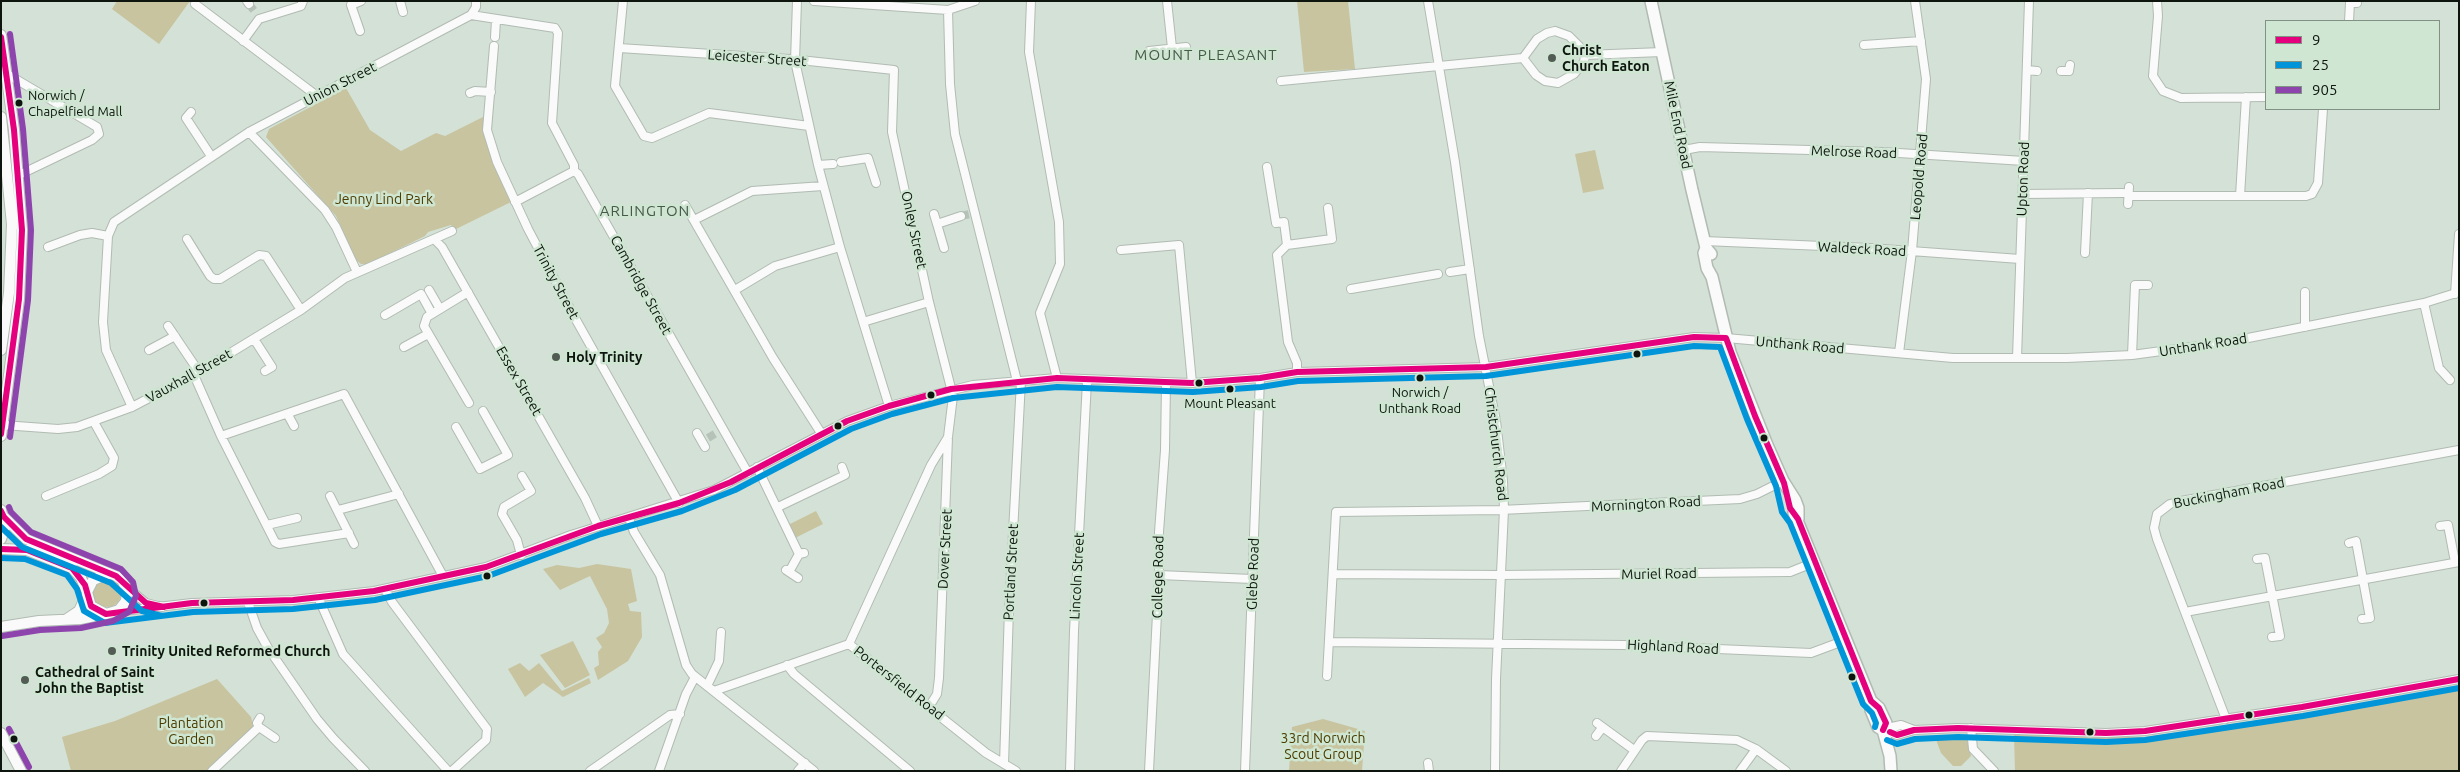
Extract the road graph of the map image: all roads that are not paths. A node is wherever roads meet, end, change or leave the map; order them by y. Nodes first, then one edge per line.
1 (304, 1) edge
2 (361, 1) edge
3 (400, 1) edge
4 (476, 1) edge
5 (623, 1) edge
6 (797, 1) edge
7 (814, 1) edge
8 (975, 1) edge
9 (1031, 1) edge
10 (1167, 1) edge
11 (1428, 1) edge
12 (1651, 1) edge
13 (1915, 1) edge
14 (2029, 1) edge
15 (2157, 1) edge
16 (867, 3) edge
17 (2350, 3) dead end
18 (195, 4) dead end
19 (948, 10) junction
20 (403, 12) dead end
21 (471, 15) junction
22 (496, 20) junction
23 (2349, 20) edge
24 (360, 30) dead end
25 (1, 35) edge
26 (243, 41) junction
27 (1921, 41) junction
28 (1864, 45) dead end
29 (619, 48) junction
30 (1172, 48) junction
31 (1186, 48) dead end
32 (1149, 51) dead end
33 (1662, 52) junction
34 (1585, 55) junction
35 (1523, 58) junction
36 (795, 61) junction
37 (1440, 66) junction
38 (2066, 69) dead end
39 (894, 70) joint
40 (2027, 70) junction
41 (2037, 71) dead end
42 (7, 74) junction
43 (1281, 80) dead end
44 (2068, 80) dead end
45 (491, 92) junction
46 (470, 93) dead end
47 (317, 96) junction
48 (2246, 97) junction
49 (2265, 97) edge
50 (2323, 110) edge
51 (192, 112) dead end
52 (1, 118) edge
53 (809, 126) junction
54 (249, 132) junction
55 (866, 149) dead end
56 (1684, 150) junction
57 (1921, 155) junction
58 (211, 156) junction
59 (868, 158) junction
60 (2024, 161) junction
61 (818, 165) junction
62 (1267, 167) dead end
63 (574, 171) junction
64 (19, 176) junction
65 (876, 183) dead end
66 (823, 186) junction
67 (2130, 187) dead end
68 (2088, 193) junction
69 (2023, 194) junction
70 (2240, 196) junction
71 (2127, 198) junction
72 (515, 202) junction
73 (685, 205) dead end
74 (1328, 208) dead end
75 (934, 214) dead end
76 (961, 216) tunnel mouth
77 (694, 220) junction
78 (937, 224) junction
79 (452, 231) dead end
80 (2459, 234) edge
81 (108, 236) junction
82 (187, 239) dead end
83 (435, 240) junction
84 (1705, 244) junction
85 (1287, 245) junction
86 (48, 247) dead end
87 (840, 247) junction
88 (944, 248) dead end
89 (1122, 250) dead end
90 (1912, 251) junction
91 (2085, 253) dead end
92 (2020, 259) junction
93 (1470, 269) junction
94 (357, 272) junction
95 (1450, 272) dead end
96 (1438, 274) dead end
97 (2148, 285) dead end
98 (1351, 289) dead end
99 (429, 290) dead end
100 (735, 290) junction
101 (468, 292) junction
102 (2304, 292) dead end
103 (2457, 293) edge
104 (929, 302) junction
105 (2424, 302) junction
106 (301, 310) junction
107 (440, 310) junction
108 (432, 314) junction
109 (385, 315) dead end
110 (863, 322) junction
111 (168, 326) dead end
112 (2305, 327) junction
113 (428, 334) junction
114 (175, 336) junction
115 (1726, 338) junction
116 (254, 339) junction
117 (404, 347) dead end
118 (1, 350) edge
119 (148, 350) dead end
120 (1899, 353) junction
121 (2132, 355) junction
122 (2017, 358) junction
123 (1486, 367) junction
124 (265, 371) dead end
125 (1297, 372) junction
126 (196, 374) junction
127 (1057, 378) junction
128 (1260, 378) junction
129 (2450, 380) dead end
130 (1019, 381) junction
131 (1087, 381) junction
132 (1192, 383) junction
133 (1166, 384) junction
134 (951, 389) junction
135 (469, 403) dead end
136 (889, 406) junction
137 (132, 407) junction
138 (483, 411) dead end
139 (288, 415) junction
140 (94, 422) junction
141 (3, 425) junction
142 (294, 426) dead end
143 (456, 427) dead end
144 (697, 433) dead end
145 (821, 433) junction
146 (1, 436) edge
147 (221, 436) junction
148 (948, 437) junction
149 (705, 442) dead end
150 (2459, 450) edge
151 (757, 467) junction
152 (842, 467) dead end
153 (748, 472) junction
154 (522, 476) dead end
155 (1784, 482) junction
156 (399, 494) junction
157 (46, 496) dead end
158 (330, 496) dead end
159 (678, 503) junction
160 (778, 507) junction
161 (338, 510) junction
162 (1504, 510) junction
163 (3, 514) edge
164 (296, 518) dead end
165 (629, 518) junction
166 (267, 525) junction
167 (2448, 525) dead end
168 (598, 526) junction
169 (349, 533) junction
170 (1, 539) edge
171 (2356, 541) dead end
172 (354, 544) dead end
173 (1, 550) edge
174 (521, 555) junction
175 (2265, 558) dead end
176 (1815, 562) junction
177 (2457, 562) edge
178 (108, 574) junction
179 (1333, 574) junction
180 (1159, 575) junction
181 (1501, 575) junction
182 (443, 576) junction
183 (798, 578) dead end
184 (1252, 579) junction
185 (2363, 579) junction
186 (125, 586) junction
187 (385, 589) junction
188 (87, 593) junction
189 (318, 597) junction
190 (2272, 597) junction
191 (248, 602) junction
192 (164, 607) junction
193 (2185, 612) junction
194 (110, 613) junction
195 (2379, 616) dead end
196 (64, 620) junction
197 (1, 627) edge
198 (721, 632) dead end
199 (2280, 636) dead end
200 (1846, 640) junction
201 (1330, 642) junction
202 (1498, 643) junction
203 (848, 644) junction
204 (787, 665) junction
205 (1327, 676) dead end
206 (695, 677) junction
207 (2459, 679) edge
208 (706, 686) junction
209 (714, 691) junction
210 (929, 707) junction
211 (680, 714) junction
212 (260, 718) dead end
213 (2226, 719) junction
214 (259, 727) junction
215 (1971, 728) junction
216 (1885, 732) junction
217 (1, 733) edge
218 (1596, 736) dead end
219 (275, 738) dead end
220 (1756, 749) junction
221 (1634, 750) junction
222 (805, 763) junction
223 (1004, 764) junction
224 (661, 770) edge
225 (21, 771) edge
226 (212, 771) edge
227 (366, 771) edge
228 (450, 771) edge
229 (590, 771) edge
230 (798, 771) edge
231 (814, 771) edge
232 (910, 771) edge
233 (1016, 771) edge
234 (1070, 771) edge
235 (1149, 771) edge
236 (1245, 771) edge
237 (1495, 771) edge
238 (1620, 771) edge
239 (1740, 771) edge
240 (1786, 771) edge
241 (1891, 771) edge
242 (1994, 771) edge

1 - 26 street
2 - 24 street
3 - 20 street
4 - 21 street
5 - 29 street
6 - 36 street
7 - 16 street
8 - 19 street
9 - 127 street
10 - 30 street
11 - 37 street, Christchurch Road
12 - 33 highway, Mile End Road
13 - 27 street, Leopold Road
14 - 40 street, Upton Road
15 - 48 street
16 - 19 street
17 - 23 street
18 - 26 street
19 - 130 street, Portland Street
21 - 22 street, Cambridge Street
21 - 47 street, Union Street
22 - 45 street, Trinity Street
22 - 63 street, Cambridge Street
25 - 42 main road
26 - 47 street
27 - 28 street
27 - 57 street, Leopold Road
29 - 36 street, Leicester Street
29 - 53 street
30 - 31 street
30 - 32 street
33 - 34 street
33 - 56 highway, Mile End Road
34 - 35 street
34 - 35 street
35 - 37 street
36 - 39 street, Leicester Street
36 - 53 street
37 - 43 street
37 - 93 street, Christchurch Road
38 - 44 street
39 - 104 street, Onley Street
40 - 41 street
40 - 60 street, Upton Road
42 - 64 main road
42 - 64 street
45 - 46 street
45 - 72 street, Trinity Street
47 - 54 street, Union Street
48 - 49 street
48 - 70 street
50 - 70 street
51 - 58 street
52 - 118 main road
53 - 61 street
54 - 58 street, Union Street
54 - 94 street
55 - 59 street
56 - 57 street, Melrose Road
56 - 84 highway, Mile End Road
57 - 60 street, Melrose Road
57 - 90 street, Leopold Road
58 - 81 street, Union Street
59 - 61 street
59 - 65 street
60 - 69 street, Upton Road
61 - 66 street
62 - 85 street
63 - 72 street
63 - 153 street, Cambridge Street
64 - 141 main road
66 - 77 street
66 - 87 street
67 - 71 street
68 - 69 street
68 - 71 street
68 - 91 street
69 - 92 street, Upton Road
70 - 71 street
72 - 159 street, Trinity Street
73 - 77 street
74 - 85 street
75 - 78 street
76 - 78 street
77 - 100 street
78 - 88 street
79 - 83 street, Vauxhall Street
80 - 103 street
81 - 86 street
81 - 137 street
82 - 106 street
83 - 94 street, Vauxhall Street
83 - 101 street, Essex Street
84 - 90 street, Waldeck Road
84 - 115 highway, Mile End Road
85 - 125 street
87 - 100 street
87 - 110 street
89 - 132 street
90 - 92 street, Waldeck Road
90 - 120 street, Leopold Road
92 - 122 street, Upton Road
93 - 95 street
93 - 123 street, Christchurch Road
94 - 106 street, Vauxhall Street
96 - 98 street
97 - 121 street
99 - 107 street
100 - 145 street
101 - 107 street
101 - 168 street, Essex Street
102 - 112 street
103 - 105 street, Unthank Road
104 - 110 street
104 - 134 street, Onley Street
105 - 112 street, Unthank Road
105 - 129 street
106 - 116 street, Vauxhall Street
107 - 108 street
108 - 109 street
108 - 113 street
110 - 136 street
111 - 114 street
112 - 121 street, Unthank Road
113 - 117 street
113 - 135 street
114 - 119 street
114 - 126 street
115 - 120 street, Unthank Road
115 - 123 street, Unthank Road
115 - 155 highway, Mile End Road
116 - 124 street
116 - 126 street, Vauxhall Street
120 - 122 street, Unthank Road
121 - 122 street, Unthank Road
123 - 125 street, Unthank Road
123 - 162 street, Christchurch Road
125 - 128 street, Unthank Road
126 - 137 street, Vauxhall Street
126 - 147 street
127 - 130 street, Unthank Road
127 - 131 street, Unthank Road
128 - 132 street, Unthank Road
128 - 184 street, Glebe Road
130 - 134 street, Unthank Road
130 - 223 street, Portland Street
131 - 133 street, Unthank Road
131 - 234 street, Lincoln Street
132 - 133 street, Unthank Road
133 - 180 street, College Road
134 - 136 street, Unthank Road
134 - 148 street, Dover Street
136 - 145 street, Unthank Road
137 - 140 street, Vauxhall Street
138 - 143 street
139 - 142 street
139 - 147 street
139 - 156 street
140 - 141 street, Vauxhall Street
140 - 157 street
141 - 146 main road
144 - 149 street
145 - 151 street, Unthank Road
147 - 166 street
148 - 203 street
148 - 210 street, Dover Street
150 - 193 street, Buckingham Road
151 - 153 street, Unthank Road
151 - 160 street
152 - 160 street
153 - 159 street, Unthank Road
154 - 174 street
155 - 162 street, Mornington Road
155 - 176 highway, Mile End Road
156 - 161 street
156 - 182 street
158 - 161 street
159 - 165 street, Unthank Road
160 - 183 street
161 - 169 street
162 - 179 street, Mornington Road
162 - 181 street, Christchurch Road
163 - 170 main road
163 - 178 main road
164 - 166 street
165 - 168 street, Unthank Road
165 - 206 street
166 - 169 street
167 - 177 street
168 - 174 street, Unthank Road
169 - 172 street
171 - 185 street
173 - 188 main road
174 - 182 street, Unthank Road
175 - 190 street
176 - 181 street, Muriel Road
176 - 200 highway, Mile End Road
177 - 185 street
178 - 186 main road
178 - 188 main road
179 - 181 street, Muriel Road
179 - 201 street
180 - 184 street
180 - 235 street, College Road
181 - 202 street, Christchurch Road
182 - 187 street, Unthank Road
184 - 236 street, Glebe Road
185 - 190 street
185 - 195 street
186 - 192 street, Unthank Road
186 - 194 main road
187 - 189 street, Unthank Road
187 - 228 street
188 - 194 main road
188 - 196 main road
189 - 191 street, Unthank Road
189 - 228 street
190 - 193 street
190 - 199 street
191 - 192 street, Unthank Road
191 - 227 street
192 - 194 street, Unthank Road
193 - 213 street, Buckingham Road
194 - 196 main road, Unthank Road
196 - 197 main road, Unthank Road
198 - 208 street
200 - 202 street, Highland Road
200 - 216 highway, Mile End Road
201 - 202 street, Highland Road
201 - 205 street
202 - 237 street, Christchurch Road
203 - 204 street, Portersfield Road
203 - 210 street, Portersfield Road
204 - 209 street, Portersfield Road
204 - 232 street
206 - 208 street
206 - 211 street
207 - 213 street
208 - 209 street
209 - 222 street
210 - 223 street, Portersfield Road
211 - 224 street
211 - 229 street
212 - 214 street
213 - 215 street
214 - 219 street
214 - 226 street
215 - 216 street
215 - 242 street
216 - 241 highway, Mile End Road
217 - 225 main road
218 - 221 street
220 - 221 street
220 - 239 street
220 - 240 street
221 - 238 street
222 - 230 street
222 - 231 street
223 - 233 street, Portersfield Road

